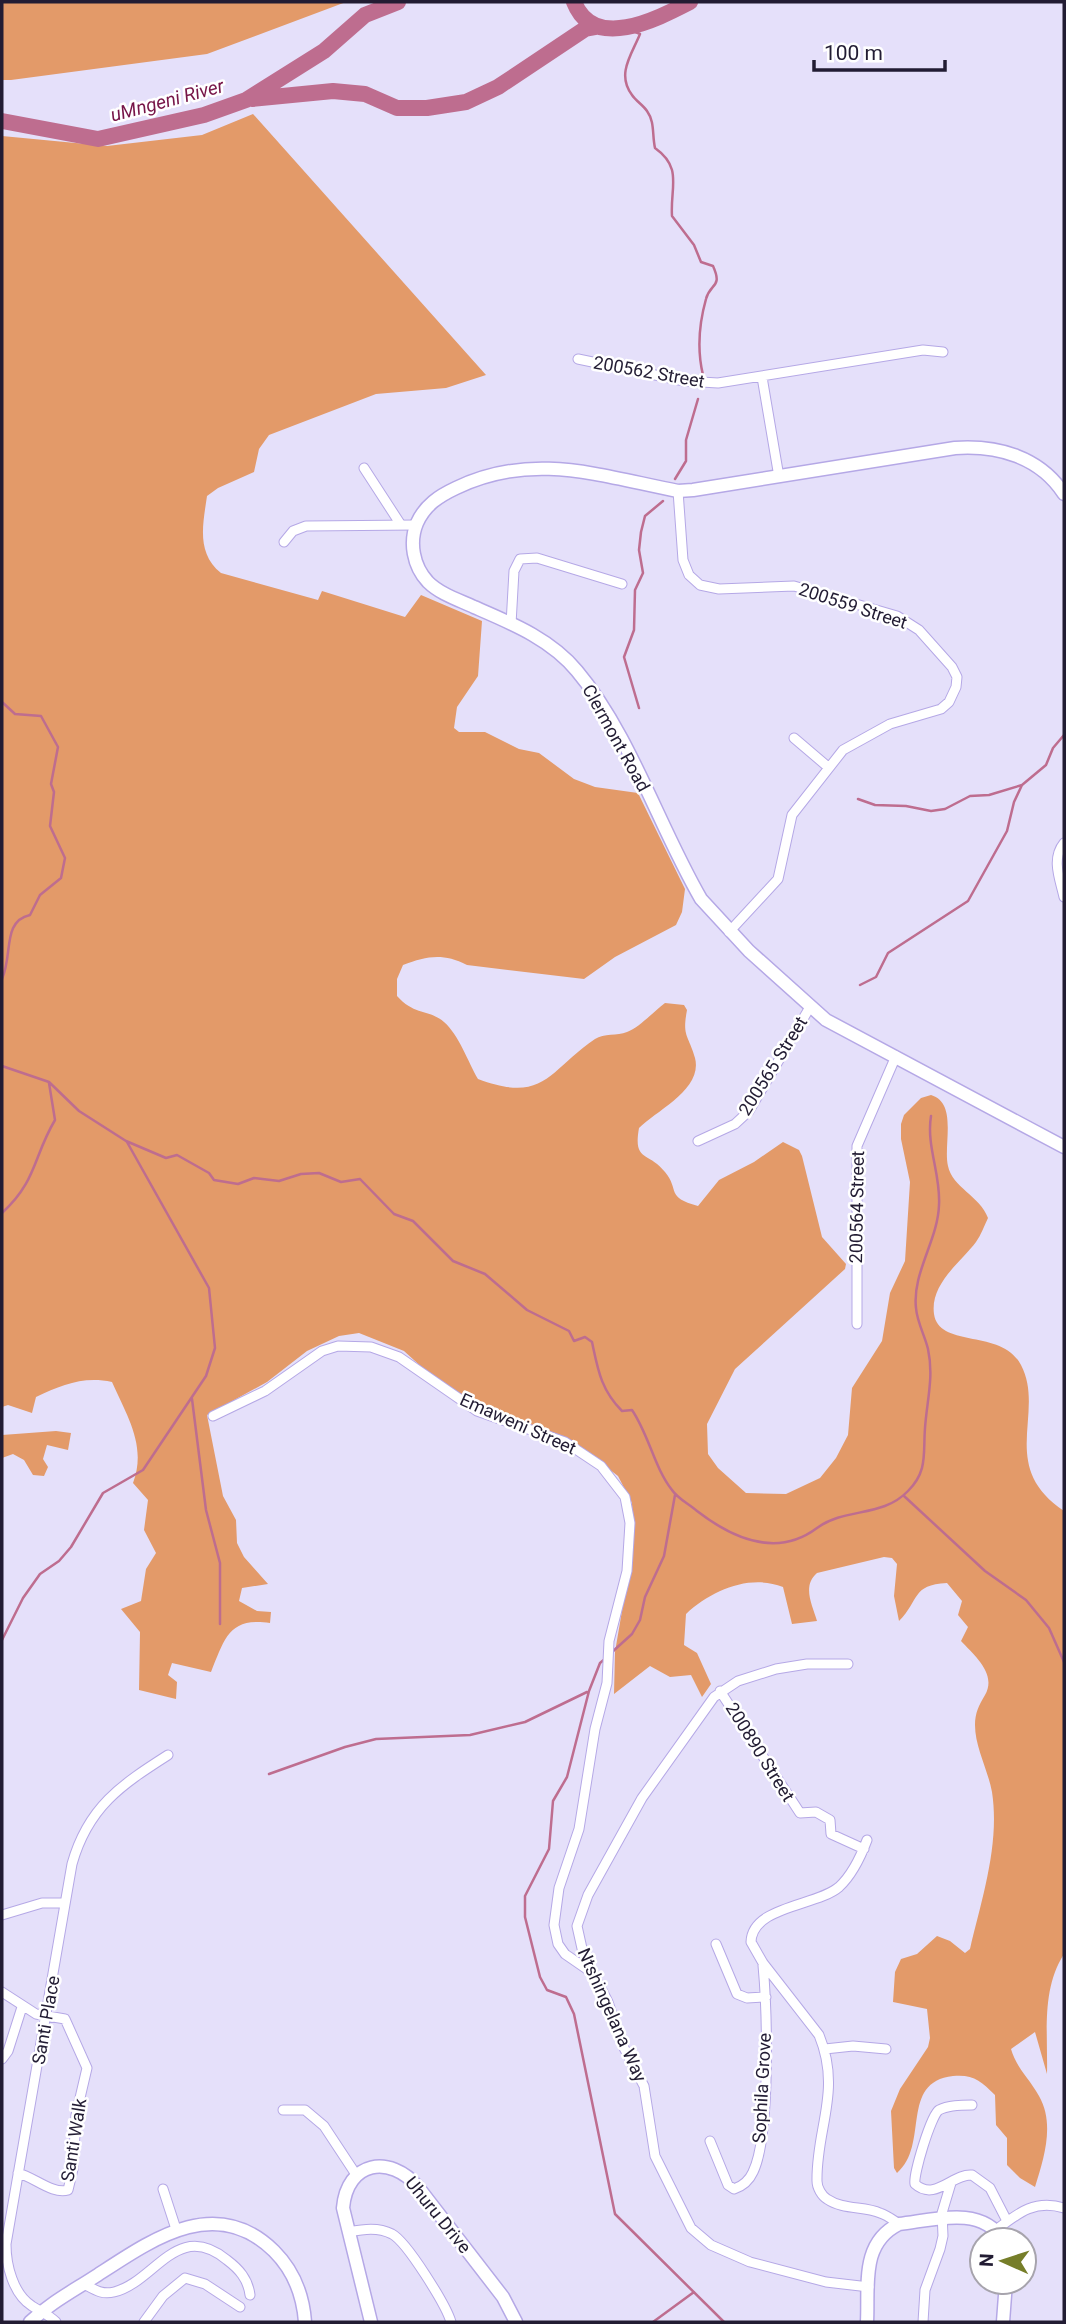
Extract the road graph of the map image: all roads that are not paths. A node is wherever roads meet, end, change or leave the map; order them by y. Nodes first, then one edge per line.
1 (943, 352) dead end
2 (578, 359) dead end
3 (762, 377) junction
4 (364, 468) dead end
5 (779, 477) junction
6 (678, 491) junction
7 (1064, 494) edge
8 (401, 525) junction
9 (416, 526) junction
10 (284, 542) dead end
11 (622, 584) dead end
12 (511, 624) junction
13 (794, 738) dead end
14 (828, 767) junction
15 (1064, 843) edge
16 (1064, 897) edge
17 (729, 932) junction
18 (810, 1007) junction
19 (896, 1056) junction
20 (698, 1141) dead end
21 (1064, 1147) edge
22 (857, 1324) dead end
23 (213, 1416) dead end
24 (848, 1664) dead end
25 (720, 1691) junction
26 (168, 1755) dead end
27 (65, 1903) junction
28 (2, 1915) edge
29 (716, 1944) dead end
30 (763, 1963) junction
31 (594, 1973) junction
32 (2, 1992) edge
33 (766, 1997) junction
34 (22, 2007) junction
35 (47, 2018) junction
36 (825, 2049) junction
37 (886, 2049) dead end
38 (2, 2059) edge
39 (972, 2105) dead end
40 (283, 2110) dead end
41 (710, 2141) dead end
42 (18, 2173) junction
43 (356, 2176) junction
44 (951, 2183) junction
45 (163, 2189) dead end
46 (13, 2205) junction
47 (2, 2208) edge
48 (1064, 2208) edge
49 (942, 2220) junction
50 (1007, 2221) junction
51 (899, 2224) junction
52 (986, 2226) edge
53 (1004, 2226) edge
54 (176, 2229) junction
55 (349, 2232) junction
56 (84, 2284) junction
57 (869, 2287) junction
58 (250, 2295) dead end
59 (1005, 2296) edge
60 (240, 2307) dead end
61 (42, 2311) junction
62 (30, 2322) edge
63 (56, 2322) edge
64 (144, 2322) edge
65 (305, 2322) edge
66 (371, 2322) edge
67 (451, 2322) edge
68 (516, 2322) edge
69 (867, 2322) edge
70 (923, 2322) edge
71 (1003, 2322) edge

1 - 3 street, 200562 Street
2 - 3 street, 200562 Street
3 - 5 street
4 - 8 street
5 - 6 street
5 - 7 street
6 - 9 street
6 - 14 street, 200559 Street
8 - 9 street
8 - 10 street
9 - 12 street, Clermont Road
11 - 12 street
12 - 17 street, Clermont Road
13 - 14 street
14 - 17 street, 200559 Street
15 - 16 street
17 - 18 street, Clermont Road
18 - 19 street, Clermont Road
18 - 20 street, 200565 Street
19 - 21 street, Clermont Road
19 - 22 street, 200564 Street
23 - 31 street, Emaweni Street
24 - 25 street, Ntshingelana Way
25 - 30 street, 200890 Street
25 - 31 street, Ntshingelana Way
26 - 27 street, Santi Place
27 - 28 street
27 - 35 street, Santi Place
29 - 33 street
30 - 33 street, Sophila Grove
30 - 36 street
31 - 57 street, Ntshingelana Way
32 - 34 street
33 - 41 street, Sophila Grove
34 - 35 street
34 - 38 street
35 - 42 street, Santi Place
35 - 42 street, Santi Walk
36 - 37 street
36 - 51 street
39 - 44 street
40 - 43 street
42 - 46 street, Santi Place
43 - 55 street
43 - 68 street, Uhuru Drive
44 - 49 street
44 - 50 street
45 - 54 street
46 - 47 street
46 - 61 street, Santi Place
48 - 50 street
49 - 51 street
49 - 52 street
49 - 70 street
50 - 53 street
51 - 57 street
54 - 56 street
54 - 65 street
55 - 66 street
55 - 67 street
56 - 58 street
56 - 61 street
57 - 69 street
59 - 71 street
60 - 64 street
61 - 62 street
61 - 63 street, Santi Place

